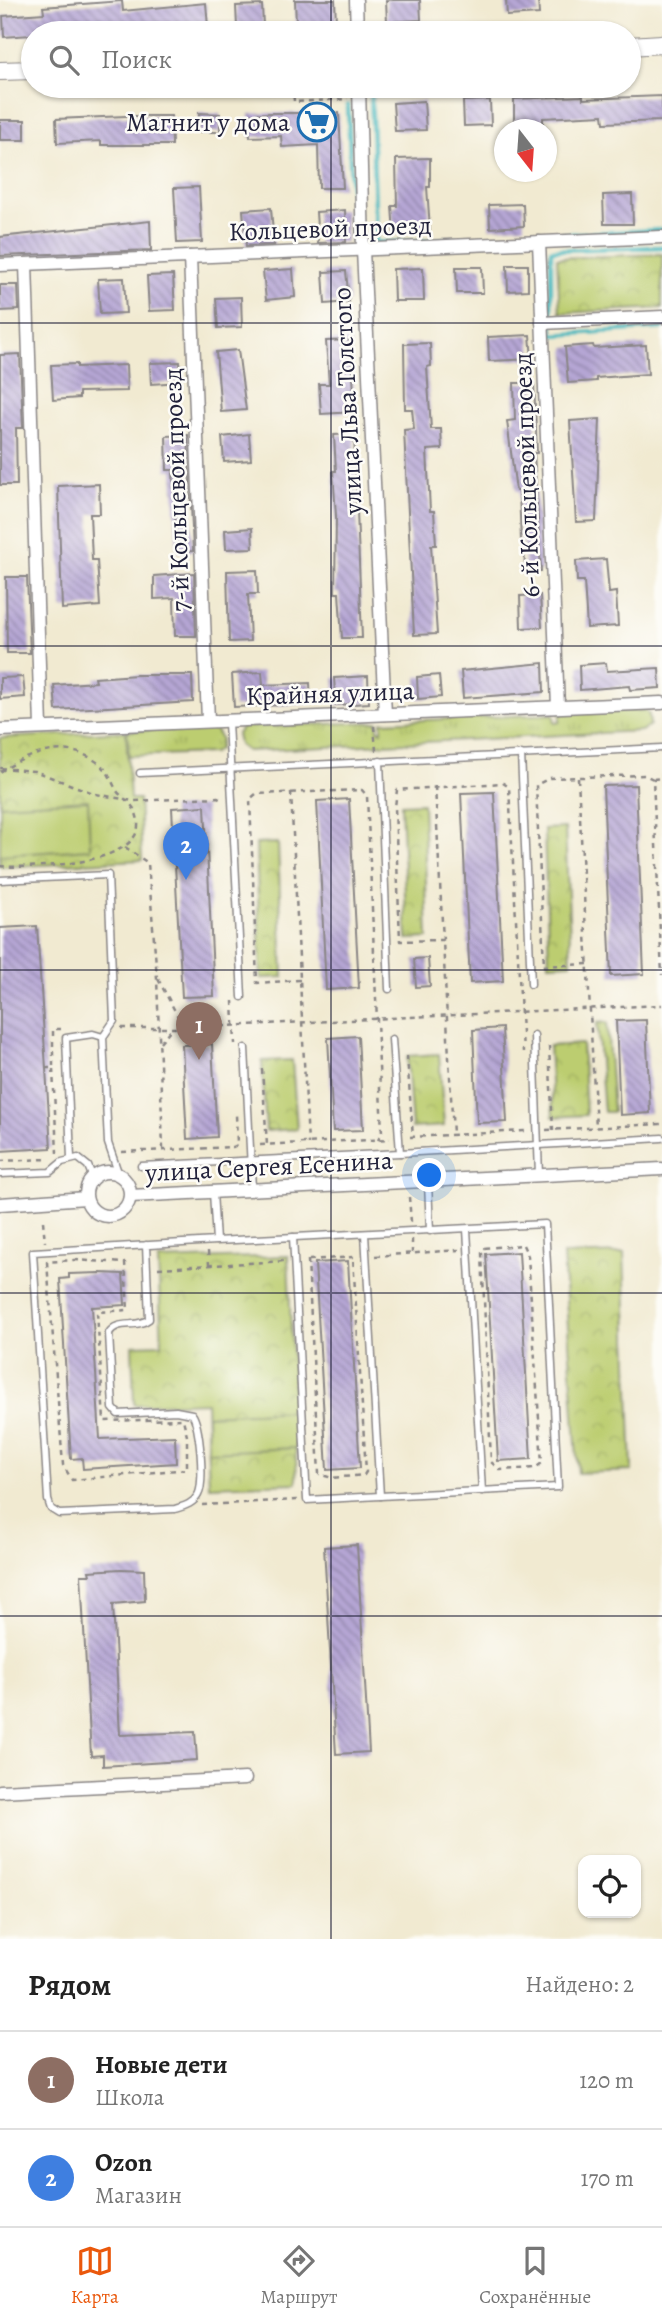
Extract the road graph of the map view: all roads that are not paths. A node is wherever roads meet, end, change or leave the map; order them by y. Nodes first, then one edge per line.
1 (356, 0) edge
2 (357, 21) edge
3 (641, 40) edge
4 (662, 44) edge
5 (21, 70) edge
6 (0, 71) edge
7 (359, 98) edge
8 (662, 237) edge
9 (539, 242) junction
10 (363, 250) junction
11 (190, 257) junction
12 (26, 264) junction
13 (0, 265) edge
14 (662, 317) edge
15 (542, 323) junction
16 (662, 703) edge
17 (558, 707) junction
18 (379, 714) junction
19 (228, 720) junction
20 (208, 721) junction
21 (41, 727) junction
22 (0, 730) edge
23 (662, 748) edge
24 (521, 754) junction
25 (378, 761) junction
26 (230, 768) junction
27 (140, 773) dead end
28 (0, 880) edge
29 (531, 984) dead end
30 (389, 989) dead end
31 (242, 997) dead end
32 (534, 1035) dead end
33 (103, 1037) junction
34 (392, 1039) dead end
35 (245, 1048) dead end
36 (662, 1138) edge
37 (538, 1147) junction
38 (400, 1153) junction
39 (71, 1158) junction
40 (250, 1161) junction
41 (141, 1166) dead end
42 (662, 1168) edge
43 (0, 1174) edge
44 (118, 1175) junction
45 (539, 1175) junction
46 (93, 1178) junction
47 (428, 1182) junction
48 (252, 1190) junction
49 (212, 1192) junction
50 (130, 1196) junction
51 (86, 1198) junction
52 (0, 1205) edge
53 (467, 1229) junction
54 (430, 1231) junction
55 (365, 1234) junction
56 (293, 1237) junction
57 (216, 1241) junction
58 (146, 1245) junction
59 (482, 1491) junction
60 (380, 1496) junction
61 (245, 1779) dead end
62 (0, 1791) edge

1 - 2 street
3 - 4 main road
5 - 6 main road
7 - 10 street, улица Льва Толстого
8 - 9 street, Кольцевой проезд
9 - 10 street, Кольцевой проезд
9 - 15 street, 6-й Кольцевой проезд
10 - 11 street, Кольцевой проезд
10 - 18 street, улица Льва Толстого
11 - 12 street, Кольцевой проезд
11 - 20 street, 7-й Кольцевой проезд
12 - 13 street, Кольцевой проезд
12 - 21 street
14 - 15 street
15 - 17 street, 6-й Кольцевой проезд
16 - 17 street, Крайняя улица
17 - 18 street, Крайняя улица
18 - 19 street, Крайняя улица
19 - 20 street, Крайняя улица
19 - 26 lane
20 - 21 street, Крайняя улица
21 - 22 street, Крайняя улица
23 - 24 lane
24 - 25 lane
24 - 29 lane
25 - 26 lane
25 - 30 lane
26 - 27 lane
26 - 31 lane
28 - 33 lane
32 - 37 lane
33 - 39 lane
33 - 44 lane
34 - 38 lane
35 - 40 lane
36 - 37 lane
37 - 38 lane
37 - 45 lane
38 - 40 lane
39 - 43 lane
39 - 46 lane
40 - 41 lane
40 - 48 lane
42 - 45 street, улица Сергея Есенина
44 - 46 street, улица Сергея Есенина
44 - 50 street, улица Сергея Есенина
45 - 47 street, улица Сергея Есенина
46 - 51 street
47 - 48 street, улица Сергея Есенина
47 - 54 lane
48 - 49 street, улица Сергея Есенина
49 - 50 street, улица Сергея Есенина
49 - 57 lane
50 - 51 street, улица Сергея Есенина
51 - 52 street
53 - 54 lane
53 - 59 lane
53 - 59 lane
54 - 55 lane
55 - 56 lane
55 - 60 lane
56 - 57 lane
56 - 60 lane
57 - 58 lane
58 - 58 lane
59 - 60 lane
61 - 62 street

